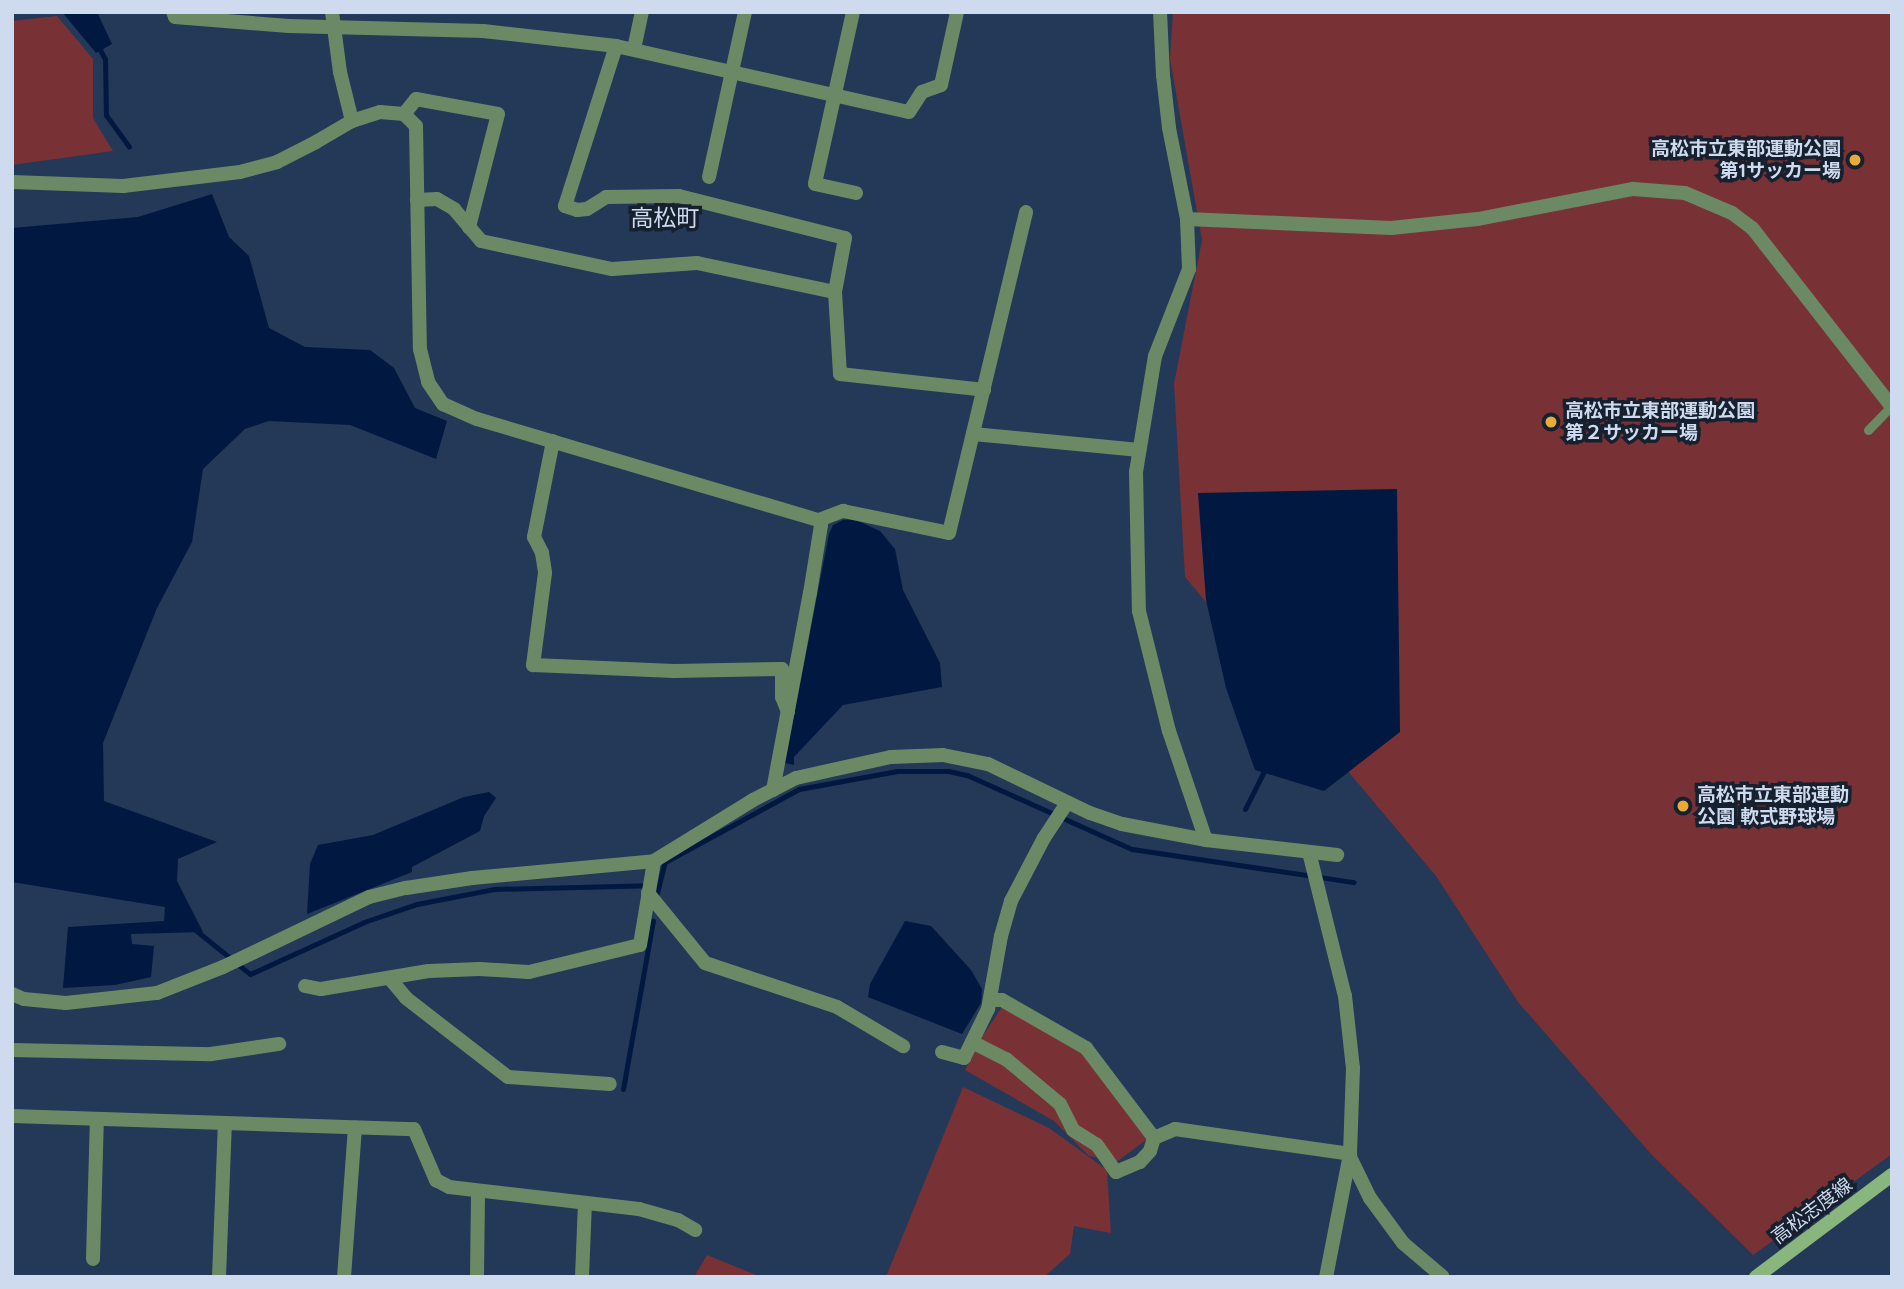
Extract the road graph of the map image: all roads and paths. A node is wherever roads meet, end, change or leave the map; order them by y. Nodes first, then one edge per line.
1 (173, 12) edge
2 (642, 12) edge
3 (745, 12) edge
4 (853, 12) edge
5 (957, 12) edge
6 (1160, 12) edge
7 (333, 20) edge
8 (615, 46) junction
9 (634, 49) junction
10 (731, 72) junction
11 (834, 95) junction
12 (404, 114) junction
13 (352, 121) junction
14 (709, 177) dead end
15 (12, 182) edge
16 (856, 193) dead end
17 (417, 200) junction
18 (1026, 212) dead end
19 (1187, 219) junction
20 (469, 227) junction
21 (835, 292) junction
22 (984, 390) junction
23 (1891, 407) edge
24 (1868, 430) dead end
25 (973, 435) junction
26 (553, 441) junction
27 (1139, 450) junction
28 (819, 520) junction
29 (788, 712) junction
30 (772, 790) junction
31 (1067, 803) junction
32 (1206, 839) junction
33 (1309, 852) junction
34 (1337, 855) dead end
35 (654, 861) junction
36 (648, 893) junction
37 (391, 980) junction
38 (305, 986) dead end
39 (12, 994) edge
40 (989, 1000) junction
41 (972, 1042) junction
42 (279, 1044) dead end
43 (903, 1046) dead end
44 (12, 1049) edge
45 (942, 1052) dead end
46 (610, 1084) dead end
47 (12, 1116) edge
48 (97, 1119) junction
49 (225, 1123) junction
50 (355, 1127) junction
51 (1154, 1138) junction
52 (1350, 1156) junction
53 (1892, 1175) edge
54 (478, 1191) junction
55 (585, 1203) junction
56 (695, 1230) dead end
57 (93, 1259) dead end
58 (219, 1277) edge
59 (344, 1277) edge
60 (477, 1277) edge
61 (582, 1277) edge
62 (1326, 1277) edge
63 (1443, 1277) edge
64 (1756, 1277) edge

1 - 7 street
2 - 9 street
3 - 10 street
4 - 11 street
5 - 11 street
6 - 19 street
7 - 8 street
7 - 13 street
8 - 9 street
8 - 21 street
9 - 10 street
10 - 11 street
10 - 14 street
11 - 16 street
12 - 13 street
12 - 17 street
12 - 20 street
13 - 15 street
17 - 20 street
17 - 26 street
18 - 22 street
19 - 23 street
19 - 27 street
20 - 21 street
21 - 22 street
22 - 25 street
23 - 24 lane
25 - 27 street
25 - 28 street
26 - 28 street
26 - 29 street
27 - 32 street
28 - 29 street
29 - 30 street
30 - 31 street
30 - 35 street
31 - 32 street
31 - 40 street
32 - 33 street
33 - 34 street
33 - 52 street
35 - 36 street
35 - 39 street
36 - 37 street
36 - 43 street
37 - 38 street
37 - 46 street
40 - 41 street
40 - 51 street
41 - 45 street
41 - 51 street
42 - 44 street
47 - 48 street
48 - 49 street
48 - 57 street
49 - 50 street
49 - 58 street
50 - 54 street
50 - 59 street
51 - 52 street
52 - 62 street
52 - 63 street
53 - 64 main road, 高松志度線
54 - 55 street
54 - 60 street
55 - 56 street
55 - 61 street

